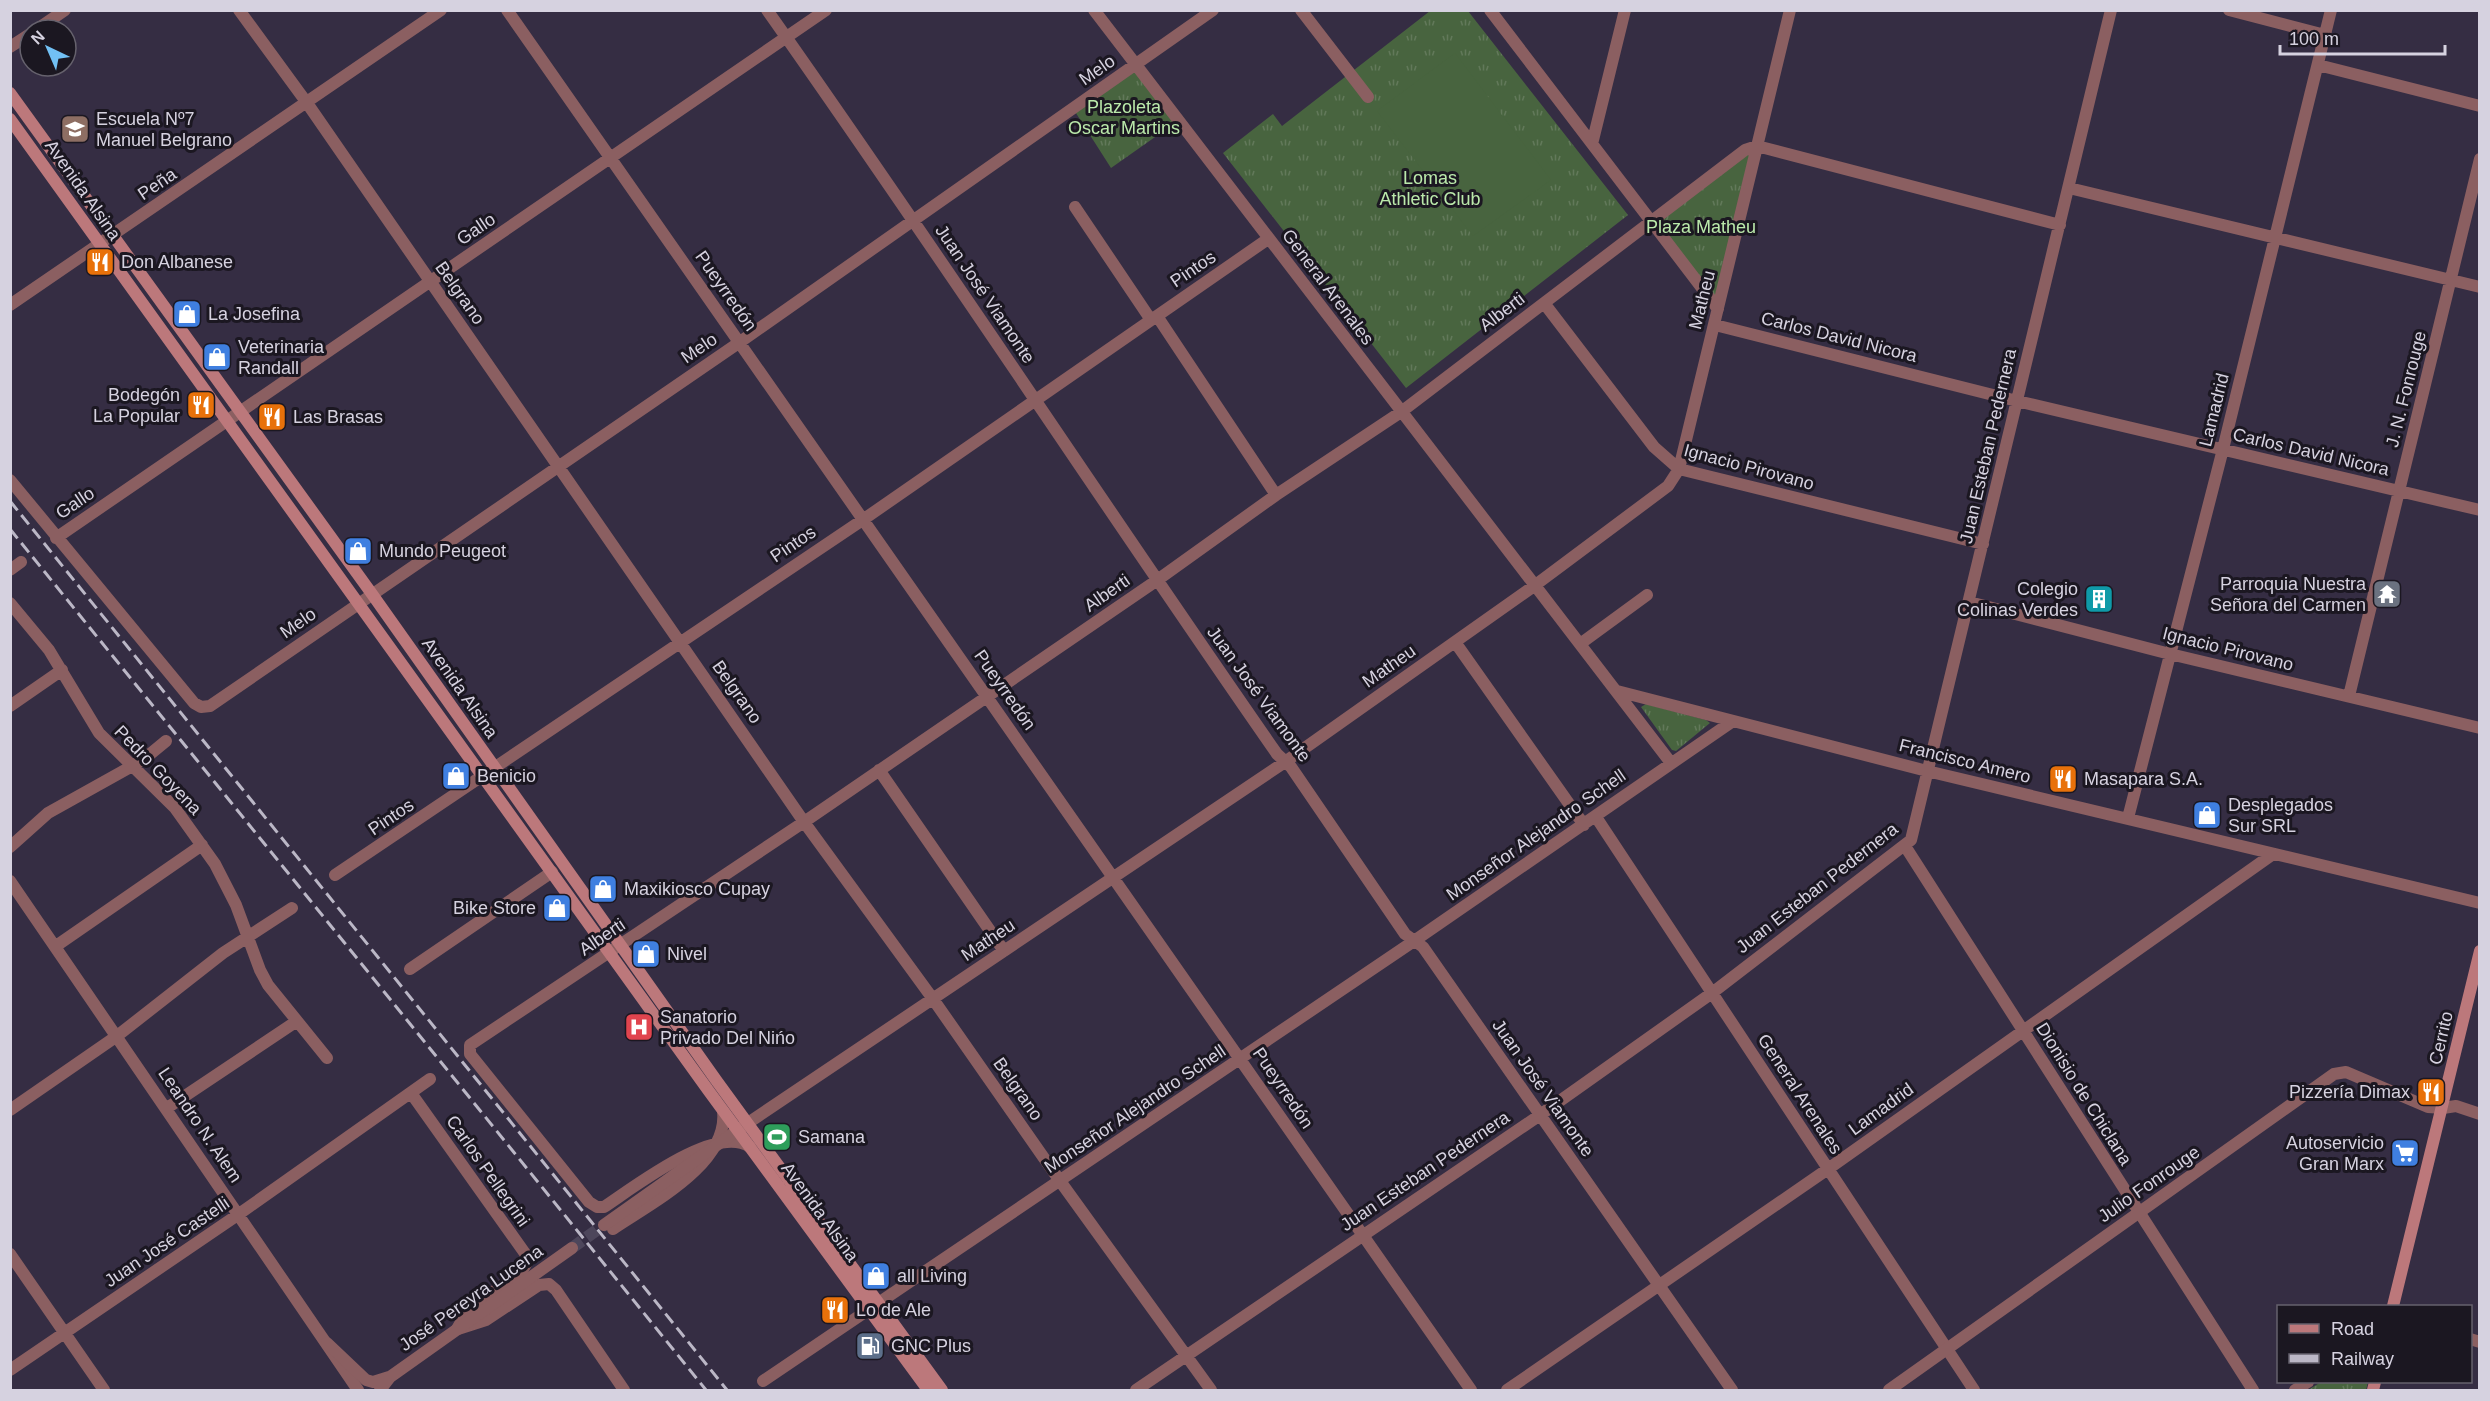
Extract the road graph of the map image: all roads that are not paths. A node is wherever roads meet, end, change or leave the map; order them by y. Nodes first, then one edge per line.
1 (239, 10) edge
2 (441, 10) edge
3 (507, 10) edge
4 (767, 10) edge
5 (826, 10) edge
6 (1094, 10) edge
7 (1213, 10) edge
8 (1301, 10) edge
9 (1490, 10) edge
10 (1625, 10) edge
11 (1790, 10) edge
12 (2111, 10) edge
13 (2229, 10) edge
14 (2331, 10) edge
15 (2325, 35) junction
16 (786, 38) junction
17 (1136, 65) junction
18 (2318, 65) junction
19 (10, 93) edge
20 (1368, 97) dead end
21 (307, 103) junction
22 (2480, 106) edge
23 (10, 119) edge
24 (1592, 144) junction
25 (1758, 146) junction
26 (611, 159) junction
27 (2480, 159) edge
28 (2069, 188) junction
29 (1075, 207) dead end
30 (913, 219) junction
31 (1650, 220) junction
32 (2060, 225) junction
33 (111, 236) junction
34 (2274, 238) junction
35 (1268, 239) junction
36 (99, 244) junction
37 (2451, 280) junction
38 (430, 282) junction
39 (2480, 287) edge
40 (1544, 303) junction
41 (10, 305) edge
42 (1718, 309) junction
43 (1154, 318) junction
44 (1714, 325) junction
45 (740, 342) junction
46 (1034, 400) junction
47 (2017, 401) junction
48 (239, 412) junction
49 (1401, 412) junction
50 (228, 420) junction
51 (2223, 450) junction
52 (558, 465) junction
53 (1679, 469) junction
54 (10, 480) edge
55 (2399, 491) junction
56 (1276, 495) junction
57 (2480, 510) edge
58 (864, 519) junction
59 (56, 538) junction
60 (1983, 544) junction
61 (1156, 581) junction
62 (1534, 586) junction
63 (372, 594) junction
64 (1647, 595) dead end
65 (360, 602) junction
66 (1969, 602) junction
67 (10, 603) edge
68 (680, 641) junction
69 (1455, 642) junction
70 (1580, 644) junction
71 (2170, 654) junction
72 (62, 670) junction
73 (1617, 691) junction
74 (2349, 696) junction
75 (988, 697) junction
76 (10, 706) edge
77 (1732, 721) junction
78 (2480, 728) edge
79 (166, 741) dead end
80 (1285, 762) junction
81 (1671, 763) junction
82 (132, 766) junction
83 (494, 768) junction
84 (879, 770) junction
85 (1928, 771) junction
86 (483, 777) junction
87 (1596, 817) junction
88 (2128, 818) junction
89 (804, 822) junction
90 (1584, 825) junction
91 (202, 845) junction
92 (1905, 846) junction
93 (10, 847) edge
94 (2273, 854) junction
95 (552, 872) junction
96 (335, 875) dead end
97 (1114, 878) junction
98 (10, 880) edge
99 (2480, 903) edge
100 (292, 908) dead end
101 (248, 936) junction
102 (1414, 941) junction
103 (56, 946) junction
104 (622, 946) junction
105 (1005, 951) junction
106 (2480, 951) edge
107 (610, 954) junction
108 (410, 969) dead end
109 (1712, 993) junction
110 (933, 999) junction
111 (297, 1021) junction
112 (2022, 1030) junction
113 (117, 1036) junction
114 (327, 1058) dead end
115 (1241, 1059) junction
116 (430, 1079) dead end
117 (411, 1093) junction
118 (167, 1108) junction
119 (2443, 1108) junction
120 (10, 1110) edge
121 (723, 1111) junction
122 (2480, 1114) edge
123 (1540, 1115) junction
124 (742, 1127) junction
125 (718, 1143) junction
126 (750, 1147) junction
127 (1828, 1169) junction
128 (1060, 1181) junction
129 (604, 1207) joint
130 (2138, 1213) junction
131 (239, 1214) junction
132 (609, 1227) tunnel mouth
133 (1362, 1236) junction
134 (572, 1248) tunnel mouth
135 (10, 1254) edge
136 (1658, 1286) junction
137 (873, 1305) junction
138 (2392, 1305) edge
139 (457, 1329) junction
140 (65, 1333) junction
141 (327, 1343) junction
142 (1947, 1348) junction
143 (1187, 1356) junction
144 (10, 1370) edge
145 (390, 1377) junction
146 (763, 1381) dead end
147 (104, 1390) edge
148 (358, 1390) edge
149 (380, 1390) edge
150 (624, 1390) edge
151 (928, 1390) edge
152 (942, 1390) edge
153 (1136, 1390) edge
154 (1211, 1390) edge
155 (1471, 1390) edge
156 (1507, 1390) edge
157 (1732, 1390) edge
158 (1889, 1390) edge
159 (1974, 1390) edge
160 (2253, 1390) edge

1 - 21 street, Belgrano
2 - 21 street, Peña
3 - 26 street, Pueyrredón
4 - 16 street, Juan José Viamonte
5 - 16 street, Gallo
6 - 17 street, General Arenales
7 - 17 street, Melo
8 - 20 street
9 - 24 street
10 - 24 street
11 - 25 street, Matheu
12 - 28 street, Juan Esteban Pedernera
13 - 15 street
14 - 15 street, Lamadrid
15 - 18 street, Lamadrid
16 - 26 street, Gallo
16 - 30 street, Juan José Viamonte
17 - 30 street, Melo
17 - 35 street, General Arenales
18 - 22 street
18 - 34 street, Lamadrid
19 - 33 main road, Avenida Alsina
21 - 33 street, Peña
21 - 38 street, Belgrano
23 - 36 main road, Avenida Alsina
24 - 31 street
25 - 31 street, Alberti
25 - 32 street
25 - 42 street, Matheu
26 - 38 street, Gallo
26 - 45 street, Pueyrredón
27 - 37 street, J. N. Fonrouge
28 - 32 street, Juan Esteban Pedernera
28 - 34 street
29 - 43 street
30 - 45 street, Melo
30 - 46 street, Juan José Viamonte
31 - 40 street, Alberti
31 - 42 street
32 - 47 street, Juan Esteban Pedernera
33 - 36 street, Peña
33 - 48 main road, Avenida Alsina
34 - 37 street
34 - 51 street, Lamadrid
35 - 43 street, Pintos
35 - 49 street, General Arenales
36 - 41 street, Peña
36 - 50 main road, Avenida Alsina
37 - 39 street
37 - 55 street, J. N. Fonrouge
38 - 48 street, Gallo
38 - 52 street, Belgrano
40 - 49 street, Alberti
40 - 53 street, Ignacio Pirovano
42 - 44 street, Matheu
43 - 46 street, Pintos
43 - 56 street
44 - 47 street, Carlos David Nicora
44 - 53 street, Matheu
45 - 52 street, Melo
45 - 58 street, Pueyrredón
46 - 58 street, Pintos
46 - 61 street, Juan José Viamonte
47 - 51 street, Carlos David Nicora
47 - 60 street, Juan Esteban Pedernera
48 - 50 street, Gallo
48 - 63 main road, Avenida Alsina
49 - 56 street, Alberti
49 - 62 street, General Arenales
50 - 59 street, Gallo
50 - 65 main road, Avenida Alsina
51 - 55 street, Carlos David Nicora
51 - 71 street, Lamadrid
52 - 63 street, Melo
52 - 68 street, Belgrano
53 - 60 street, Ignacio Pirovano
53 - 62 street, Matheu
54 - 59 street
55 - 57 street, Carlos David Nicora
55 - 74 street, J. N. Fonrouge
56 - 61 street, Alberti
58 - 68 street, Pintos
58 - 75 street, Pueyrredón
59 - 65 street, Melo
60 - 66 street, Juan Esteban Pedernera
61 - 75 street, Alberti
61 - 80 street, Juan José Viamonte
62 - 69 street, Matheu
62 - 70 street
63 - 65 street, Melo
63 - 83 main road, Avenida Alsina
64 - 70 street
65 - 86 main road, Avenida Alsina
66 - 71 street, Ignacio Pirovano
66 - 85 street, Juan Esteban Pedernera
67 - 72 street, Pedro Goyena
68 - 83 street, Pintos
68 - 89 street, Belgrano
69 - 80 street, Matheu
69 - 90 street
70 - 73 street
71 - 74 street, Ignacio Pirovano
71 - 88 street, Lamadrid
72 - 76 street
72 - 82 street, Pedro Goyena
73 - 77 street, Francisco Amero
73 - 81 street
74 - 78 street, Ignacio Pirovano
75 - 84 street, Alberti
75 - 97 street, Pueyrredón
77 - 81 street, Monseñor Alejandro Schell
77 - 85 street, Francisco Amero
79 - 82 street
80 - 97 street, Matheu
80 - 102 street, Juan José Viamonte
81 - 87 street, Monseñor Alejandro Schell
82 - 91 street, Pedro Goyena
82 - 93 street
83 - 86 street, Pintos
83 - 104 main road, Avenida Alsina
84 - 89 street, Alberti
84 - 105 street
85 - 88 street, Francisco Amero
85 - 92 street, Juan Esteban Pedernera
86 - 95 main road, Avenida Alsina
86 - 96 street, Pintos
87 - 90 street, Monseñor Alejandro Schell
87 - 109 street, General Arenales
88 - 94 street, Francisco Amero
89 - 104 street, Alberti
89 - 110 street, Belgrano
90 - 102 street, Monseñor Alejandro Schell
91 - 101 street, Pedro Goyena
91 - 103 street
92 - 109 street, Juan Esteban Pedernera
92 - 112 street, Dionisio de Chiclana
94 - 99 street, Francisco Amero
94 - 112 street, Lamadrid
95 - 107 main road, Avenida Alsina
95 - 108 street
97 - 105 street, Matheu
97 - 115 street, Pueyrredón
98 - 103 street, Leandro N. Alem
100 - 101 street
101 - 111 street, Pedro Goyena
101 - 113 street
102 - 115 street, Monseñor Alejandro Schell
102 - 123 street, Juan José Viamonte
103 - 113 street, Leandro N. Alem
104 - 107 street, Alberti
104 - 124 main road, Avenida Alsina
105 - 110 street, Matheu
106 - 119 main road, Cerrito
107 - 121 main road, Avenida Alsina
107 - 129 street, Alberti
109 - 123 street, Juan Esteban Pedernera
109 - 127 street, General Arenales
110 - 124 street, Matheu
110 - 128 street, Belgrano
111 - 114 street, Pedro Goyena
111 - 118 street
112 - 127 street, Lamadrid
112 - 130 street, Dionisio de Chiclana
113 - 118 street, Leandro N. Alem
113 - 120 street
115 - 128 street, Monseñor Alejandro Schell
115 - 133 street, Pueyrredón
116 - 117 street, Juan José Castelli
117 - 131 street, Juan José Castelli
117 - 139 street, Carlos Pellegrini
118 - 131 street, Leandro N. Alem
119 - 122 street
119 - 130 street, Julio Fonrouge
119 - 138 main road, Cerrito
121 - 124 main road, Avenida Alsina
121 - 125 street
123 - 133 street, Juan Esteban Pedernera
123 - 136 street, Juan José Viamonte
124 - 125 street, Matheu
124 - 126 main road, Avenida Alsina
124 - 137 main road, Avenida Alsina
125 - 126 street, Matheu
125 - 129 street, Matheu
125 - 132 street, Matheu
126 - 137 main road, Avenida Alsina
127 - 136 street, Lamadrid
127 - 142 street, General Arenales
128 - 137 street, Monseñor Alejandro Schell
128 - 143 street, Belgrano
130 - 142 street, Julio Fonrouge
130 - 160 street, Dionisio de Chiclana
131 - 140 street, Juan José Castelli
131 - 141 street, Leandro N. Alem
133 - 143 street, Juan Esteban Pedernera
133 - 155 street, Pueyrredón
134 - 139 street, José Pereyra Lucena
135 - 140 street
136 - 156 street, Lamadrid
136 - 157 street, Juan José Viamonte
137 - 146 street, Monseñor Alejandro Schell
137 - 151 main road, Avenida Alsina
137 - 152 main road, Avenida Alsina
139 - 145 street, José Pereyra Lucena
139 - 150 street
140 - 144 street, Juan José Castelli
140 - 147 street
141 - 145 street
141 - 148 street, Leandro N. Alem
142 - 158 street, Julio Fonrouge
142 - 159 street, General Arenales
143 - 153 street, Juan Esteban Pedernera
143 - 154 street, Belgrano
145 - 149 street, José Pereyra Lucena

